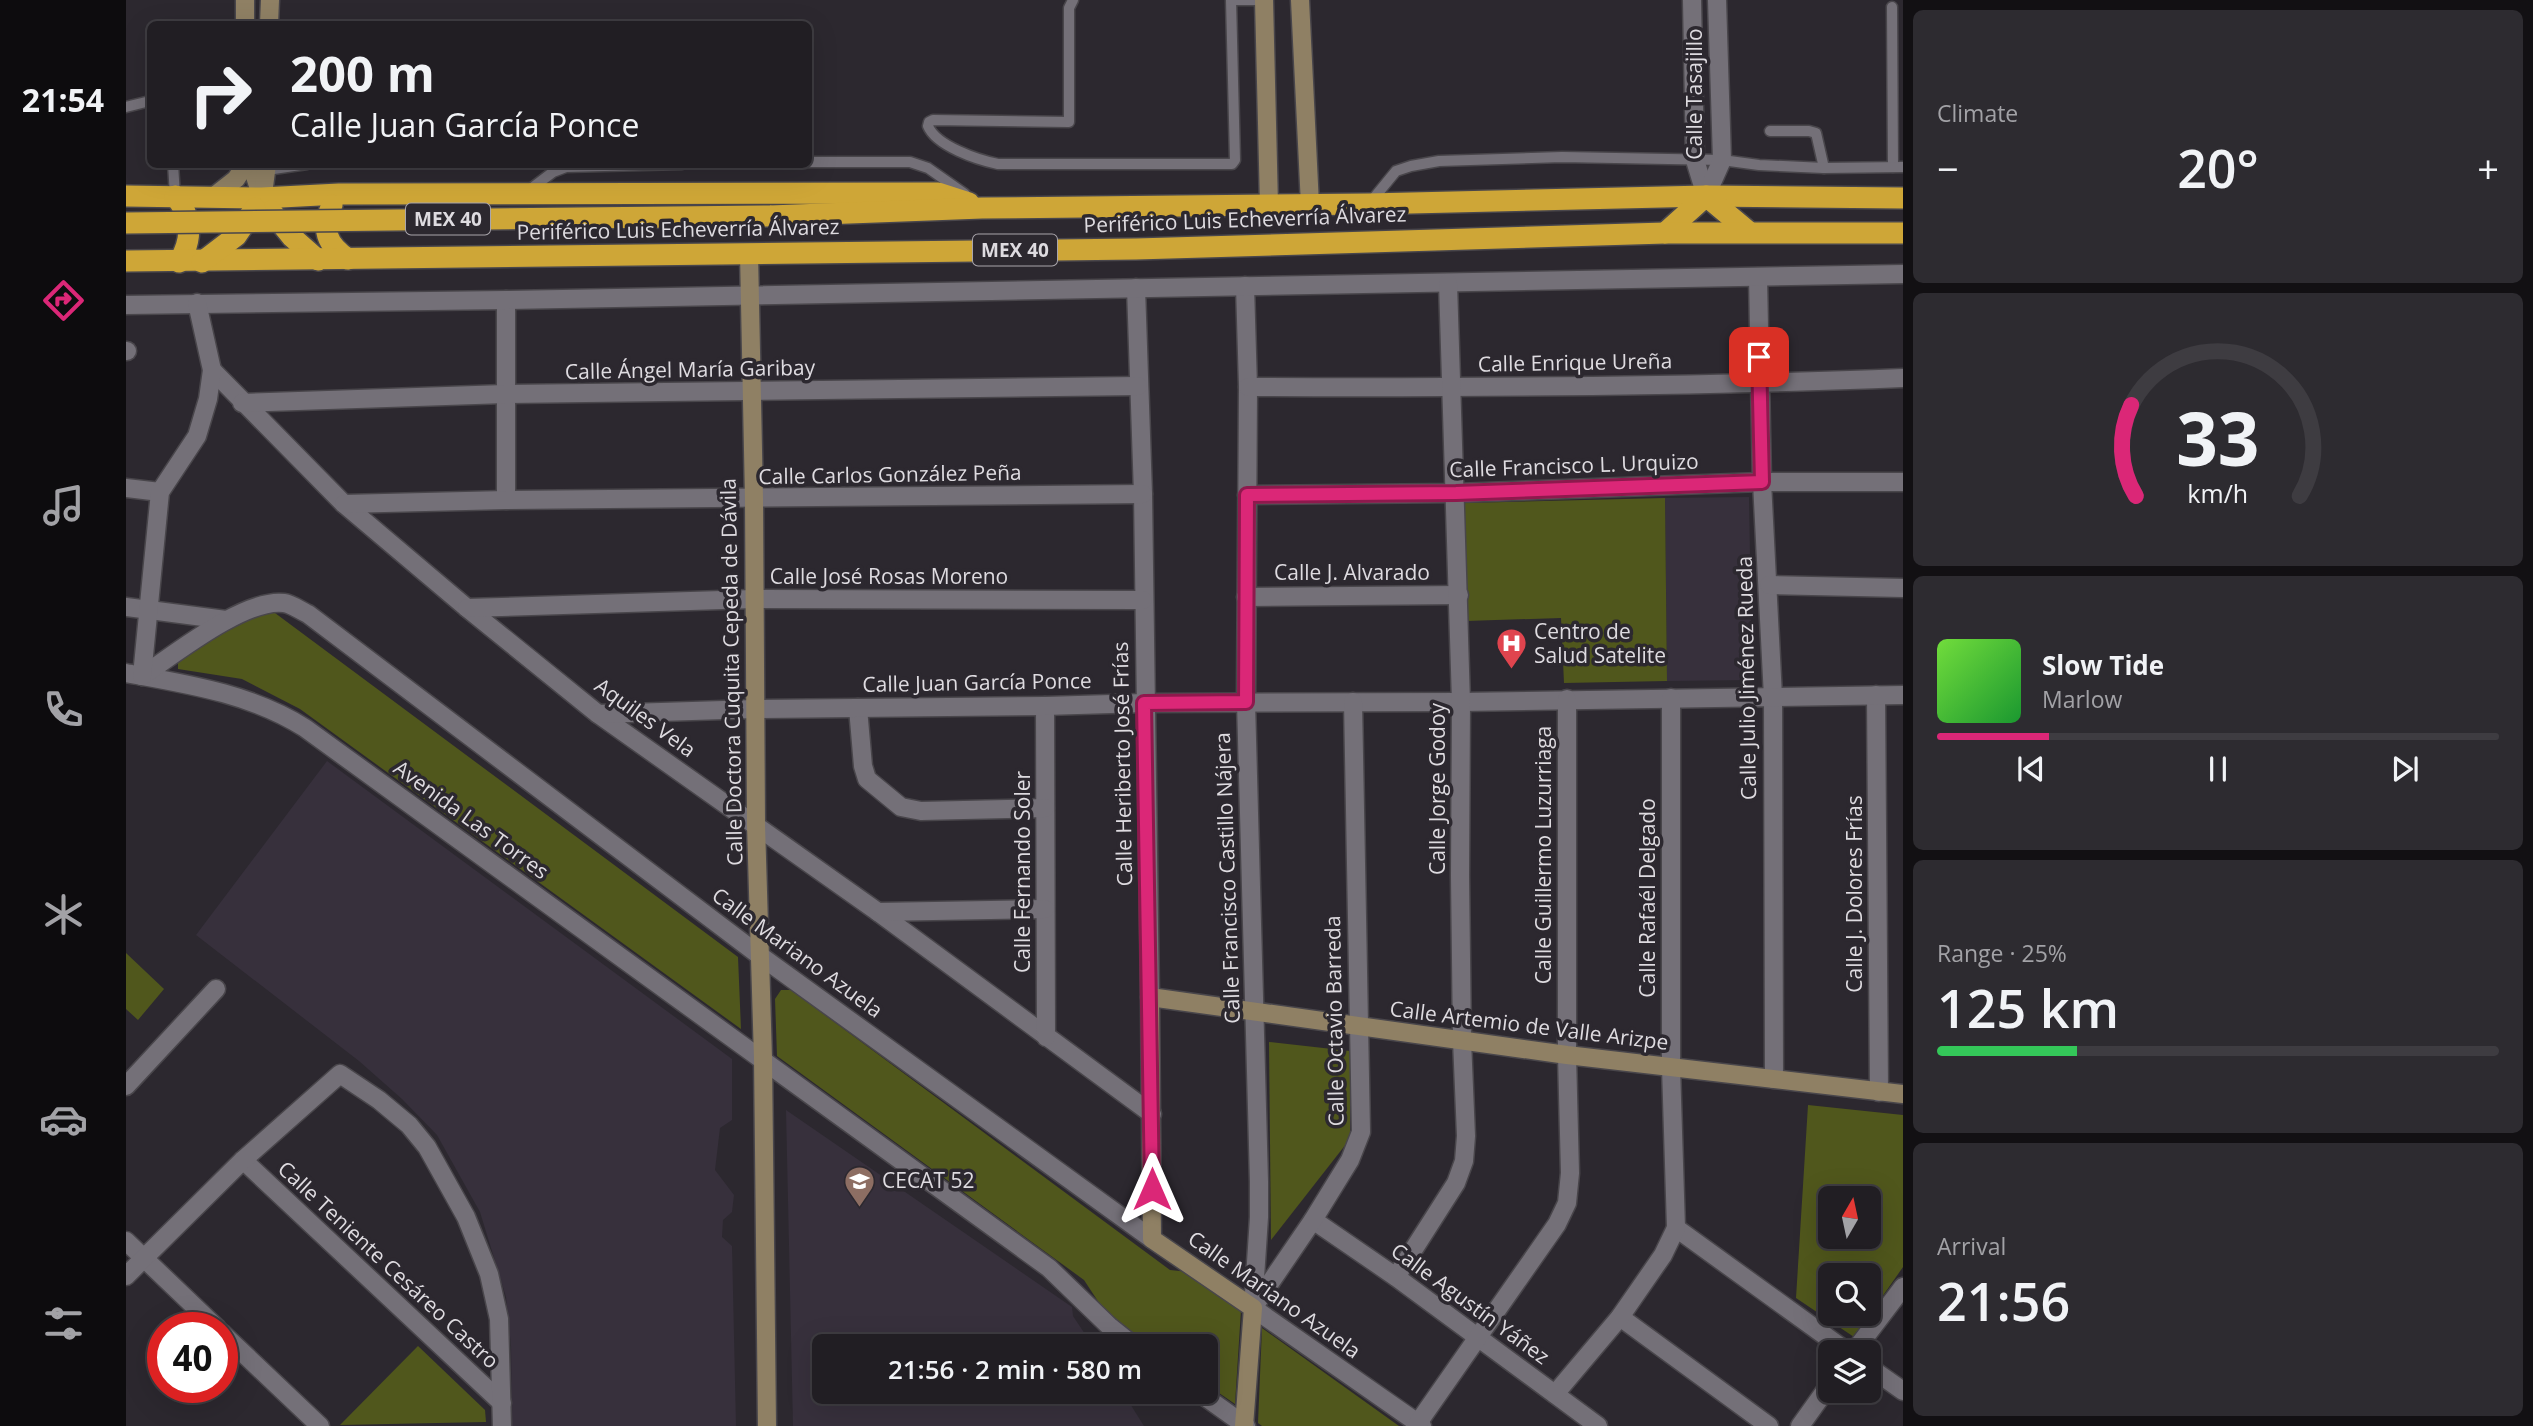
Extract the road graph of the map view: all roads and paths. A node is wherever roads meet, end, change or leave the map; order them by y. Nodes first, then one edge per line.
1 (244, 0) edge
2 (270, 0) edge
3 (1073, 0) edge
4 (1232, 0) edge
5 (1265, 0) edge
6 (1300, 0) edge
7 (1692, 0) edge
8 (1717, 0) edge
9 (1892, 7) dead end
10 (245, 21) edge
11 (269, 21) edge
12 (147, 102) edge
13 (126, 107) edge
14 (1770, 131) dead end
15 (1695, 160) junction
16 (1722, 160) junction
17 (812, 162) edge
18 (1898, 167) edge
19 (173, 168) edge
20 (255, 168) edge
21 (258, 168) edge
22 (563, 168) edge
23 (1824, 168) junction
24 (339, 194) junction
25 (523, 195) junction
26 (175, 196) junction
27 (126, 197) edge
28 (213, 197) junction
29 (1706, 197) junction
30 (262, 198) junction
31 (1903, 198) edge
32 (1369, 204) junction
33 (1269, 205) junction
34 (1310, 205) junction
35 (982, 208) junction
36 (126, 223) edge
37 (1749, 232) junction
38 (1665, 233) junction
39 (1903, 233) edge
40 (749, 253) junction
41 (348, 259) junction
42 (318, 260) junction
43 (126, 261) edge
44 (178, 261) junction
45 (202, 262) junction
46 (1903, 274) edge
47 (1758, 277) junction
48 (1448, 283) junction
49 (1245, 286) junction
50 (1136, 288) junction
51 (750, 295) junction
52 (506, 300) junction
53 (197, 303) junction
54 (126, 304) edge
55 (212, 370) junction
56 (1903, 378) edge
57 (1759, 384) junction
58 (1138, 386) junction
59 (1248, 387) junction
60 (1452, 388) junction
61 (751, 392) junction
62 (505, 394) junction
63 (243, 403) junction
64 (1762, 482) junction
65 (1903, 482) edge
66 (126, 488) edge
67 (159, 492) junction
68 (1456, 493) junction
69 (1143, 494) junction
70 (1247, 495) junction
71 (754, 499) junction
72 (506, 500) junction
73 (344, 504) junction
74 (1769, 585) junction
75 (1903, 587) edge
76 (1459, 595) junction
77 (1246, 597) junction
78 (754, 599) junction
79 (1143, 600) junction
80 (126, 607) edge
81 (467, 608) junction
82 (148, 609) junction
83 (226, 620) junction
84 (134, 674) edge
85 (1876, 695) junction
86 (1903, 695) edge
87 (1773, 697) junction
88 (1671, 698) junction
89 (1567, 699) junction
90 (1246, 702) junction
91 (1353, 702) junction
92 (1461, 702) junction
93 (1144, 703) junction
94 (1045, 706) junction
95 (858, 708) junction
96 (755, 709) junction
97 (598, 714) junction
98 (1045, 808) junction
99 (756, 825) junction
100 (1045, 909) junction
101 (878, 912) junction
102 (759, 955) junction
103 (216, 989) dead end
104 (1150, 997) junction
105 (1255, 1012) junction
106 (1357, 1026) junction
107 (1046, 1037) junction
108 (1462, 1041) junction
109 (1567, 1055) junction
110 (126, 1058) edge
111 (763, 1058) junction
112 (1671, 1067) junction
113 (139, 1071) junction
114 (1774, 1079) junction
115 (126, 1086) edge
116 (1879, 1092) junction
117 (1903, 1094) edge
118 (1152, 1114) junction
119 (243, 1160) junction
120 (1313, 1220) junction
121 (1676, 1228) junction
122 (1152, 1239) junction
123 (126, 1241) edge
124 (144, 1258) junction
125 (126, 1276) edge
126 (1396, 1276) junction
127 (1903, 1287) edge
128 (1253, 1308) junction
129 (200, 1312) edge
130 (1620, 1317) junction
131 (1119, 1334) edge
132 (1476, 1337) junction
133 (1833, 1340) edge
134 (1861, 1340) edge
135 (238, 1348) edge
136 (1881, 1375) edge
137 (1903, 1391) edge
138 (1555, 1394) junction
139 (1818, 1401) edge
140 (502, 1403) junction
141 (1215, 1404) edge
142 (1419, 1425) edge
143 (320, 1426) edge
144 (502, 1426) edge
145 (767, 1426) edge
146 (1245, 1426) edge
147 (1598, 1426) edge
148 (1769, 1426) edge
149 (1800, 1426) edge

1 - 10 street
2 - 11 street
3 - 4 lane
4 - 5 lane
5 - 33 street
6 - 34 street
7 - 15 street, Calle Tasajillo
8 - 16 street, Calle Tasajillo
9 - 18 lane
12 - 13 lane
14 - 23 lane
15 - 16 lane
15 - 29 street, Calle Tasajillo
15 - 32 lane
16 - 23 lane
16 - 29 street, Calle Tasajillo
17 - 35 lane
18 - 23 lane
19 - 26 lane
20 - 28 street
21 - 30 street
22 - 25 lane
24 - 25 highway
24 - 30 highway
24 - 41 highway
25 - 35 highway
26 - 27 highway
26 - 28 highway
26 - 44 highway
28 - 30 highway
29 - 31 highway, Periférico Luis Echeverría Álvarez / MEX 40
29 - 32 highway, Periférico Luis Echeverría Álvarez / MEX 40
29 - 37 highway
29 - 38 highway
30 - 42 highway
30 - 45 highway
32 - 34 highway, Periférico Luis Echeverría Álvarez / MEX 40
33 - 34 highway, Periférico Luis Echeverría Álvarez / MEX 40
33 - 35 highway, Periférico Luis Echeverría Álvarez / MEX 40
35 - 36 highway, Periférico Luis Echeverría Álvarez / MEX 40, bridge
37 - 38 highway, Periférico Luis Echeverría Álvarez / MEX 40
37 - 39 highway, Periférico Luis Echeverría Álvarez / MEX 40
38 - 40 highway, Periférico Luis Echeverría Álvarez / MEX 40
40 - 41 highway, Periférico Luis Echeverría Álvarez / MEX 40
40 - 51 street, Calle Doctora Cuquita Cepeda de Dávila
41 - 42 highway, Periférico Luis Echeverría Álvarez / MEX 40
42 - 45 highway, Periférico Luis Echeverría Álvarez / MEX 40
43 - 44 highway, Periférico Luis Echeverría Álvarez / MEX 40
44 - 45 highway, Periférico Luis Echeverría Álvarez / MEX 40
46 - 47 street
47 - 48 street
47 - 57 street, Calle Julio Jiménez Rueda
48 - 49 street
48 - 60 street, Calle Jorge Godoy
49 - 50 street
49 - 59 street, Calle Francisco Castillo Nájera
50 - 51 street
50 - 58 street, Calle Heriberto José Frías
51 - 52 street
51 - 61 street, Calle Doctora Cuquita Cepeda de Dávila
52 - 53 street
52 - 62 street
53 - 54 street
53 - 55 street
55 - 63 street, Aquiles Vela
55 - 67 street
56 - 57 street, Calle Enrique Ureña
57 - 60 street, Calle Enrique Ureña
57 - 64 street, Calle Julio Jiménez Rueda
58 - 61 street, Calle Ángel María Garibay
58 - 69 street, Calle Heriberto José Frías
59 - 60 street, Calle Enrique Ureña
59 - 70 street, Calle Francisco Castillo Nájera
60 - 68 street, Calle Jorge Godoy
61 - 62 street, Calle Ángel María Garibay
61 - 71 street, Calle Doctora Cuquita Cepeda de Dávila
62 - 63 street, Calle Ángel María Garibay
62 - 72 street
63 - 73 street, Aquiles Vela
64 - 65 street, Calle Francisco L. Urquizo
64 - 68 street, Calle Francisco L. Urquizo
64 - 74 street, Calle Julio Jiménez Rueda
66 - 67 street
67 - 82 street
68 - 70 street, Calle Francisco L. Urquizo
68 - 76 street, Calle Jorge Godoy
69 - 71 street, Calle Carlos González Peña
69 - 79 street, Calle Heriberto José Frías
70 - 77 street, Calle Francisco Castillo Nájera
71 - 72 street, Calle Carlos González Peña
71 - 78 street, Calle Doctora Cuquita Cepeda de Dávila
72 - 73 street, Calle Carlos González Peña
73 - 81 street, Aquiles Vela
74 - 75 street
74 - 87 street, Calle Julio Jiménez Rueda
76 - 77 street, Calle J. Alvarado
76 - 92 street, Calle Jorge Godoy
77 - 90 street, Calle Francisco Castillo Nájera
78 - 79 street, Calle José Rosas Moreno
78 - 81 street, Calle José Rosas Moreno
78 - 96 street, Calle Doctora Cuquita Cepeda de Dávila
79 - 93 street, Calle Heriberto José Frías
80 - 82 street
81 - 97 street, Aquiles Vela
82 - 83 street
82 - 84 street
83 - 84 street, Calle Mariano Azuela
83 - 102 street, Calle Mariano Azuela
84 - 111 street, Avenida Las Torres
85 - 86 street, Calle Juan García Ponce
85 - 87 street, Calle Juan García Ponce
85 - 116 street, Calle J. Dolores Frías
87 - 88 street, Calle Juan García Ponce
87 - 114 street, Calle Julio Jiménez Rueda
88 - 89 street, Calle Juan García Ponce
88 - 112 street, Calle Rafaél Delgado
89 - 92 street, Calle Juan García Ponce
89 - 109 street, Calle Guillermo Luzurriaga
90 - 91 street, Calle Juan García Ponce
90 - 93 street, Calle Juan García Ponce
90 - 105 street, Calle Francisco Castillo Nájera
91 - 92 street, Calle Juan García Ponce
91 - 106 street, Calle Octavio Barreda
92 - 108 street, Calle Jorge Godoy
93 - 94 street, Calle Juan García Ponce
93 - 104 street, Calle Heriberto José Frías
94 - 95 street, Calle Juan García Ponce
94 - 98 street, Calle Fernando Soler
95 - 96 street, Calle Juan García Ponce
95 - 98 street
96 - 97 street, Calle Juan García Ponce
96 - 99 street, Calle Doctora Cuquita Cepeda de Dávila
97 - 99 street, Aquiles Vela
98 - 100 street, Calle Fernando Soler
99 - 101 street, Aquiles Vela
99 - 102 street, Calle Doctora Cuquita Cepeda de Dávila
100 - 101 street
100 - 107 street, Calle Fernando Soler
101 - 107 street, Aquiles Vela
102 - 111 street, Calle Doctora Cuquita Cepeda de Dávila
102 - 122 street, Calle Mariano Azuela
103 - 113 street
104 - 105 street, Calle Artemio de Valle Arizpe
104 - 118 street, Calle Heriberto José Frías
105 - 106 street, Calle Artemio de Valle Arizpe
105 - 128 street, Calle Francisco Castillo Nájera
106 - 108 street, Calle Artemio de Valle Arizpe
106 - 120 street, Calle Octavio Barreda
107 - 118 street, Aquiles Vela
108 - 109 street, Calle Artemio de Valle Arizpe
108 - 126 street, Calle Jorge Godoy
109 - 112 street, Calle Artemio de Valle Arizpe
109 - 132 street, Calle Guillermo Luzurriaga
110 - 113 street
111 - 131 street, Avenida Las Torres
111 - 145 street, Calle Doctora Cuquita Cepeda de Dávila
112 - 114 street, Calle Artemio de Valle Arizpe
112 - 121 street, Calle Rafaél Delgado
113 - 115 street
114 - 116 street, Calle Artemio de Valle Arizpe
116 - 117 street, Calle Artemio de Valle Arizpe
118 - 122 street, Calle Heriberto José Frías
119 - 124 street
119 - 140 street, Calle Teniente Cesáreo Castro
119 - 140 street
120 - 126 street, Calle Agustín Yáñez
120 - 128 street, Calle Octavio Barreda
121 - 130 street, Calle Rafaél Delgado
121 - 133 street
122 - 128 street, Calle Mariano Azuela
123 - 124 street
124 - 125 street
124 - 129 street
126 - 132 street, Calle Agustín Yáñez
127 - 134 street
128 - 142 street, Calle Mariano Azuela
128 - 146 street, Calle Francisco Castillo Nájera
130 - 138 street, Calle Rafaél Delgado
130 - 148 street
132 - 138 street, Calle Agustín Yáñez
132 - 142 street, Calle Guillermo Luzurriaga
135 - 143 street
136 - 137 street
138 - 147 street, Calle Agustín Yáñez
139 - 149 street
140 - 144 street
141 - 146 street

